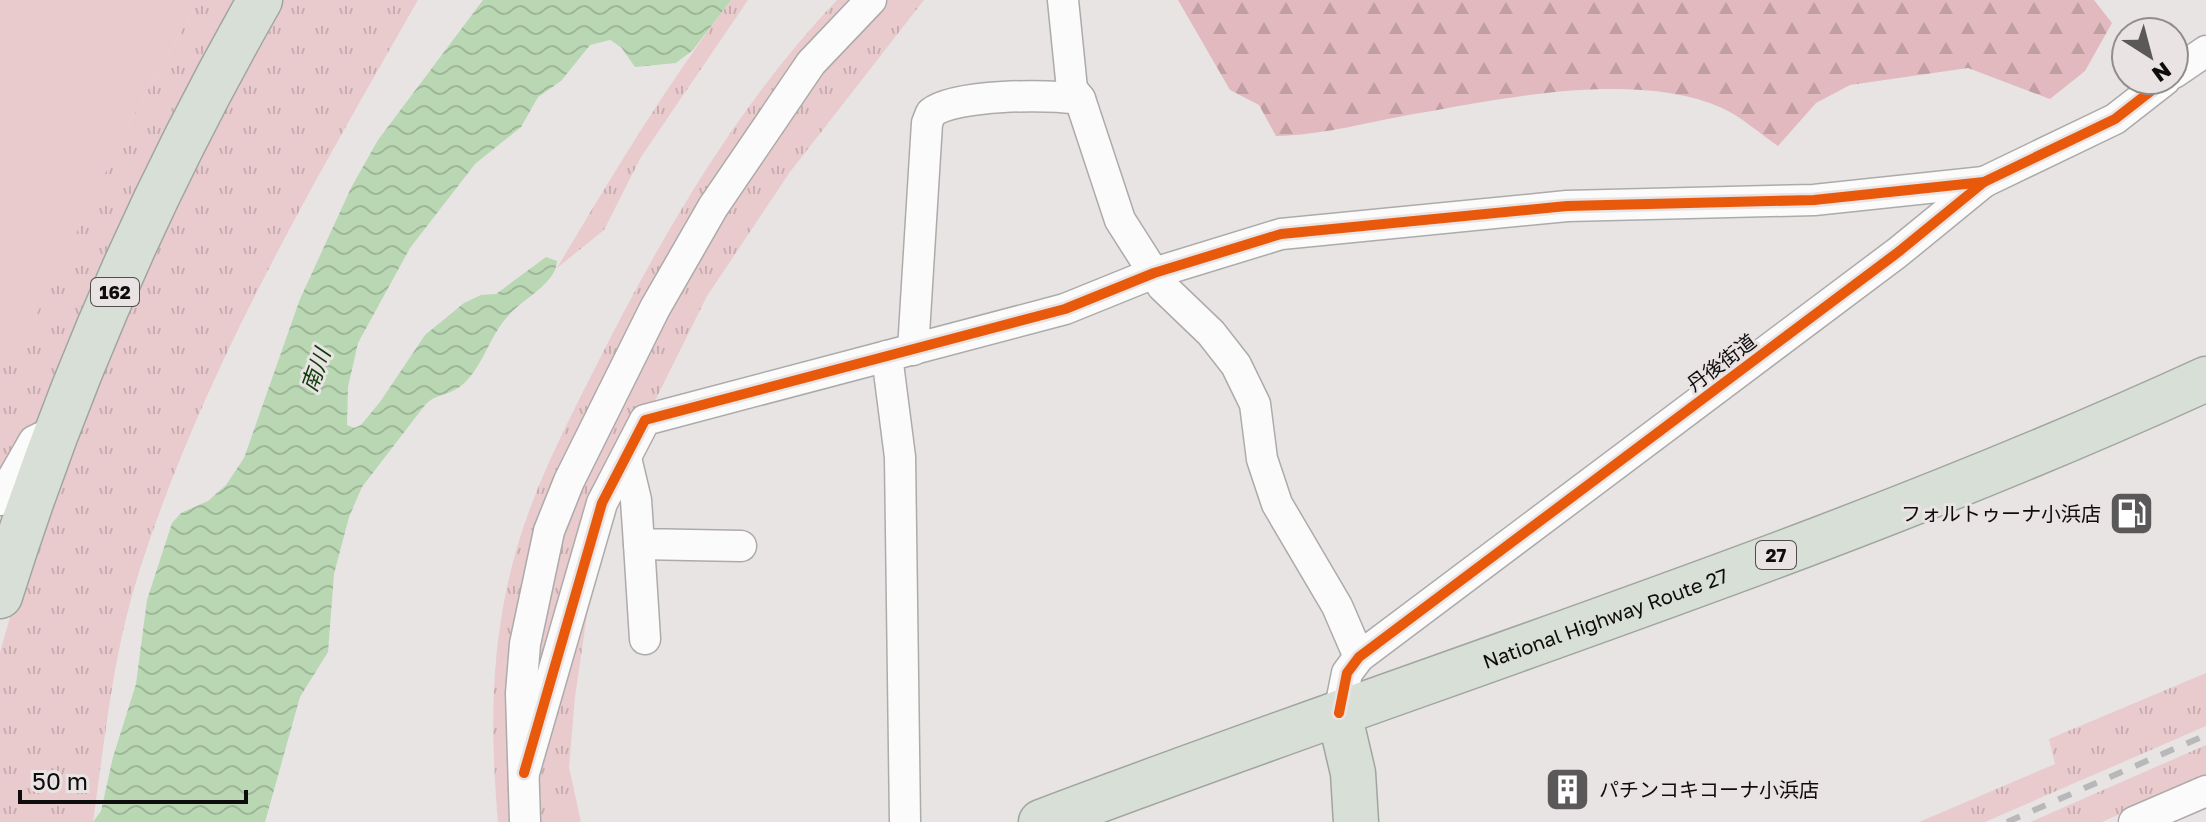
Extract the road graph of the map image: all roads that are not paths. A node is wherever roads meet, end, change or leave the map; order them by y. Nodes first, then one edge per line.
1 (260, 0) edge
2 (871, 0) edge
3 (1063, 0) edge
4 (2144, 96) edge
5 (1080, 99) junction
6 (1984, 182) junction
7 (1154, 273) junction
8 (900, 353) junction
9 (2206, 379) edge
10 (57, 430) junction
11 (626, 458) junction
12 (0, 500) edge
13 (639, 544) junction
14 (741, 546) dead end
15 (0, 596) edge
16 (645, 639) dead end
17 (1359, 657) junction
18 (1339, 713) junction
19 (524, 773) junction
20 (2206, 791) edge
21 (525, 822) edge
22 (905, 822) edge
23 (1041, 822) edge
24 (1356, 822) edge
25 (2134, 822) edge

1 - 10 highway, 162
2 - 19 street
3 - 5 street
4 - 6 street, 丹後街道
5 - 7 street
5 - 8 street
6 - 7 street
6 - 17 street, 丹後街道
7 - 8 street
7 - 17 street
8 - 11 street
8 - 22 street
9 - 18 highway, National Highway Route 27 / 27
10 - 12 street
10 - 15 highway, 162
11 - 13 street
11 - 19 street
13 - 14 street
13 - 16 street
17 - 18 street, 丹後街道
18 - 23 highway, National Highway Route 27 / 27
18 - 24 highway
19 - 21 street
20 - 25 street

